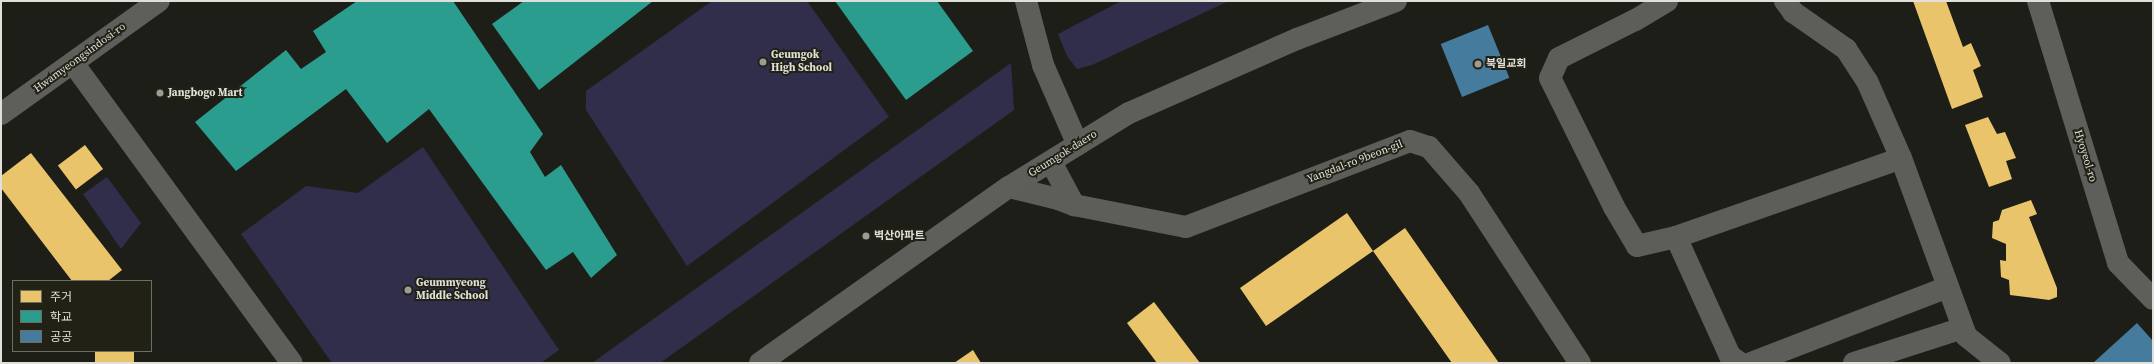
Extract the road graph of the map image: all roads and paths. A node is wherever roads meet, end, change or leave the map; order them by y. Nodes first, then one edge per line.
1 (159, 1) edge
2 (1026, 1) edge
3 (1396, 1) edge
4 (1667, 1) edge
5 (1785, 1) edge
6 (2038, 1) edge
7 (73, 64) junction
8 (1, 114) edge
9 (1078, 146) junction
10 (1901, 158) junction
11 (1051, 162) junction
12 (1009, 187) junction
13 (1074, 205) junction
14 (1676, 237) junction
15 (1948, 287) junction
16 (2153, 299) edge
17 (1963, 328) junction
18 (292, 363) edge
19 (760, 363) edge
20 (1580, 363) edge
21 (1740, 363) edge
22 (1751, 363) edge
23 (1854, 363) edge
24 (2000, 363) edge

1 - 7 main road, Hwamyeongsindosi-ro
2 - 9 street
3 - 9 main road, Geumgok-daero
4 - 14 street
5 - 10 street
6 - 16 main road, Hyoyeol-ro
7 - 8 main road, Hwamyeongsindosi-ro
7 - 18 street
9 - 11 main road, Geumgok-daero
10 - 14 street
10 - 15 street
11 - 12 main road, Geumgok-daero
11 - 13 street
12 - 13 street, Yangdal-ro 9beon-gil
12 - 19 main road, Geumgok-daero
13 - 20 street, Yangdal-ro 9beon-gil
14 - 21 street
15 - 17 street
15 - 22 street
17 - 23 street
17 - 24 street

